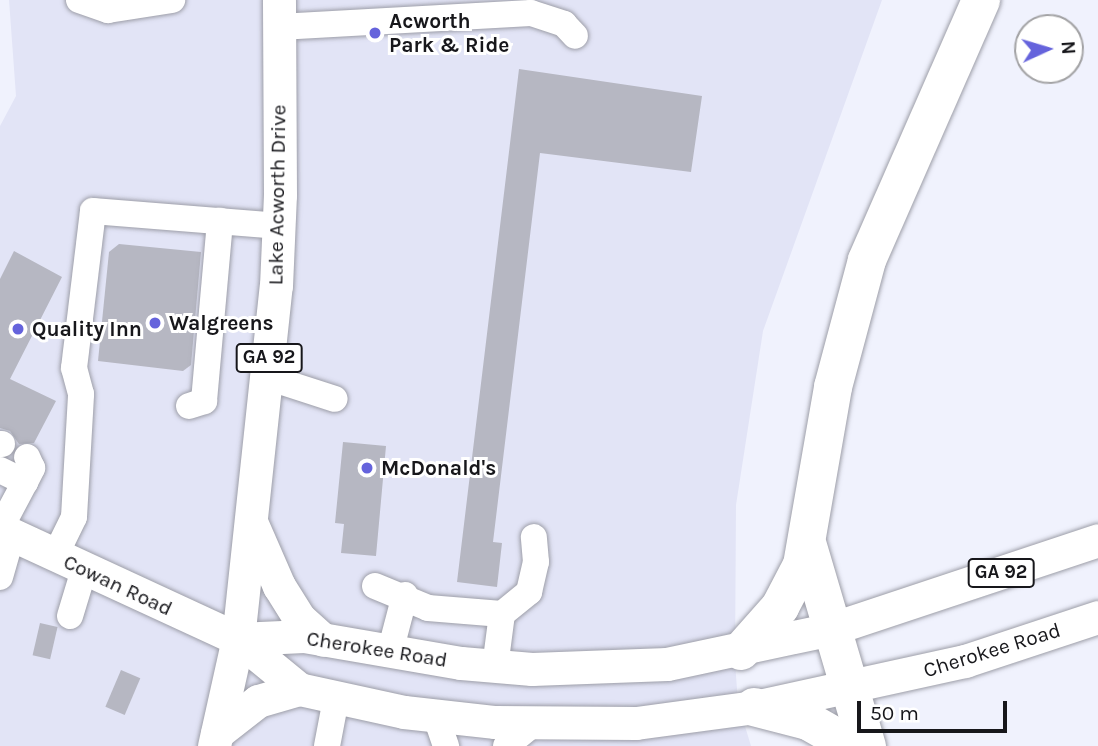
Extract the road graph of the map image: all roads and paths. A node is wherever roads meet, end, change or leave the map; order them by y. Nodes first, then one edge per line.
1 (172, 0) edge
2 (981, 0) edge
3 (93, 2) edge
4 (516, 7) edge
5 (436, 9) edge
6 (279, 13) edge
7 (575, 36) dead end
8 (220, 221) junction
9 (279, 226) junction
10 (267, 377) junction
11 (335, 399) dead end
12 (189, 406) dead end
13 (0, 470) edge
14 (251, 520) junction
15 (4, 531) edge
16 (534, 537) dead end
17 (1083, 545) edge
18 (808, 547) junction
19 (70, 563) junction
20 (0, 576) edge
21 (375, 586) dead end
22 (405, 595) junction
23 (502, 614) junction
24 (70, 616) dead end
25 (1084, 622) edge
26 (831, 629) junction
27 (237, 639) junction
28 (323, 639) junction
29 (741, 651) junction
30 (390, 652) junction
31 (495, 667) junction
32 (852, 688) junction
33 (299, 689) junction
34 (336, 699) junction
35 (754, 707) junction
36 (534, 724) junction
37 (441, 731) edge
38 (215, 739) edge
39 (327, 746) edge
40 (506, 746) edge
41 (852, 746) edge
42 (867, 746) edge

1 - 3 lane
2 - 18 highway
4 - 5 lane
4 - 7 lane
5 - 6 lane
6 - 9 main road, Lake Acworth Drive / GA 92
8 - 9 lane
8 - 12 lane
8 - 19 lane
9 - 10 main road, Lake Acworth Drive / GA 92
10 - 11 lane
10 - 14 main road, Lake Acworth Drive / GA 92
13 - 15 lane
14 - 27 main road, Lake Acworth Drive / GA 92
14 - 28 main road
15 - 19 main road, Cowan Road
15 - 20 lane
16 - 23 lane
17 - 26 main road, Cherokee Road / GA 92
18 - 26 highway
18 - 29 highway
19 - 24 lane
19 - 27 main road, Cowan Road
21 - 22 lane
22 - 23 lane
22 - 30 lane
23 - 31 lane
25 - 32 main road, Cherokee Road
26 - 29 main road, Cherokee Road / GA 92
26 - 32 highway
27 - 28 main road, Cherokee Road / GA 92
27 - 33 main road, Cherokee Road
27 - 38 main road, Lake Acworth Drive
28 - 30 main road, Cherokee Road / GA 92
29 - 31 main road, Cherokee Road / GA 92
30 - 31 main road, Cherokee Road / GA 92
32 - 35 main road, Cherokee Road
32 - 42 highway
33 - 34 main road, Cherokee Road
33 - 38 main road
34 - 37 main road, Cherokee Road
34 - 39 lane
35 - 36 main road, Cherokee Road
35 - 41 highway
36 - 37 main road, Cherokee Road
36 - 40 lane

